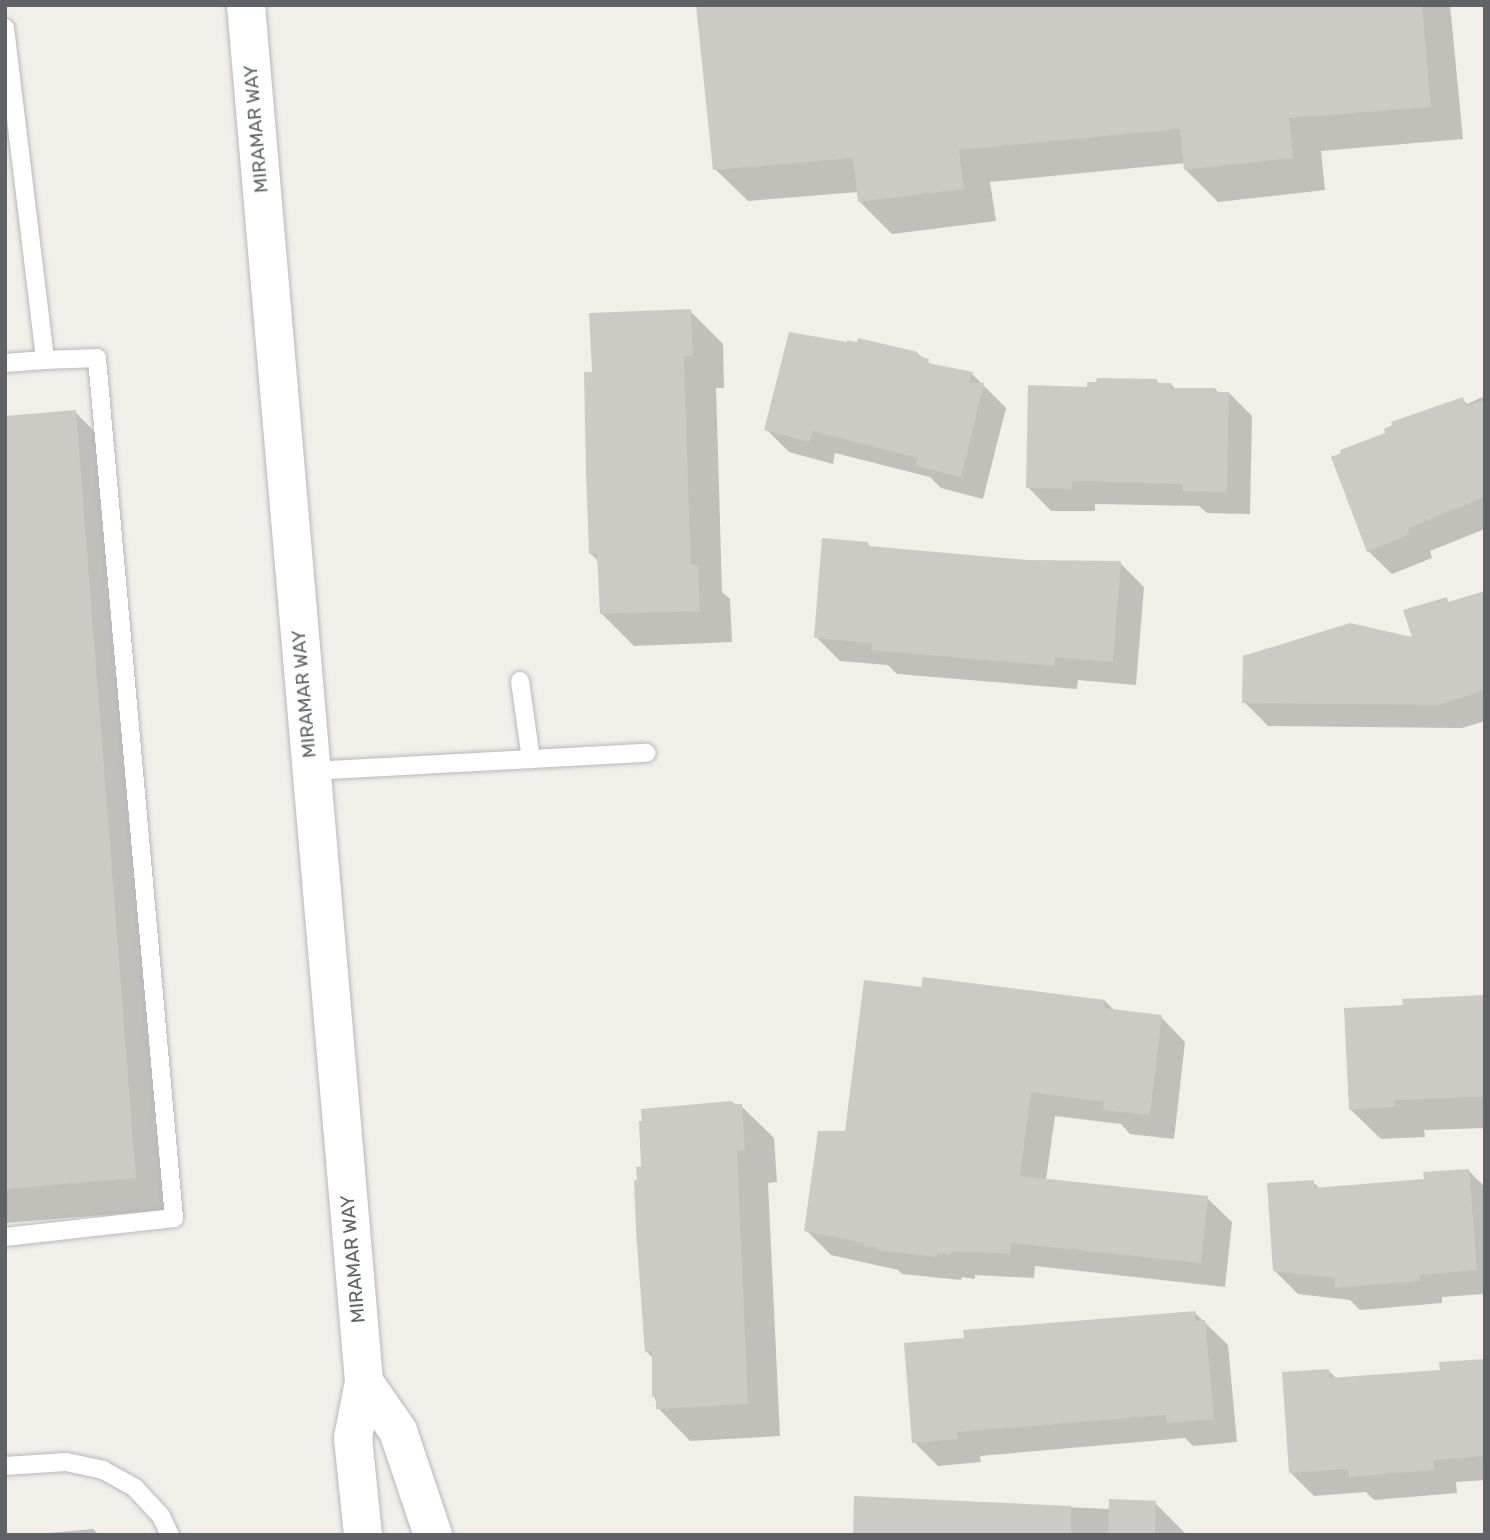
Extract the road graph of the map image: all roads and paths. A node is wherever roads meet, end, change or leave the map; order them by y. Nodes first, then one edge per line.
1 (246, 5) edge
2 (5, 28) edge
3 (45, 360) junction
4 (5, 363) edge
5 (520, 681) dead end
6 (647, 753) dead end
7 (531, 759) junction
8 (311, 771) junction
9 (5, 1237) edge
10 (364, 1382) junction
11 (5, 1466) edge
12 (170, 1535) edge
13 (363, 1535) edge
14 (433, 1535) edge

1 - 8 street, MIRAMAR WAY
2 - 3 lane
3 - 4 lane
3 - 9 lane
5 - 7 lane
6 - 7 lane
7 - 8 lane
8 - 10 street, MIRAMAR WAY
10 - 13 street, MIRAMAR WAY
10 - 14 street, MIRAMAR WAY
11 - 12 lane

